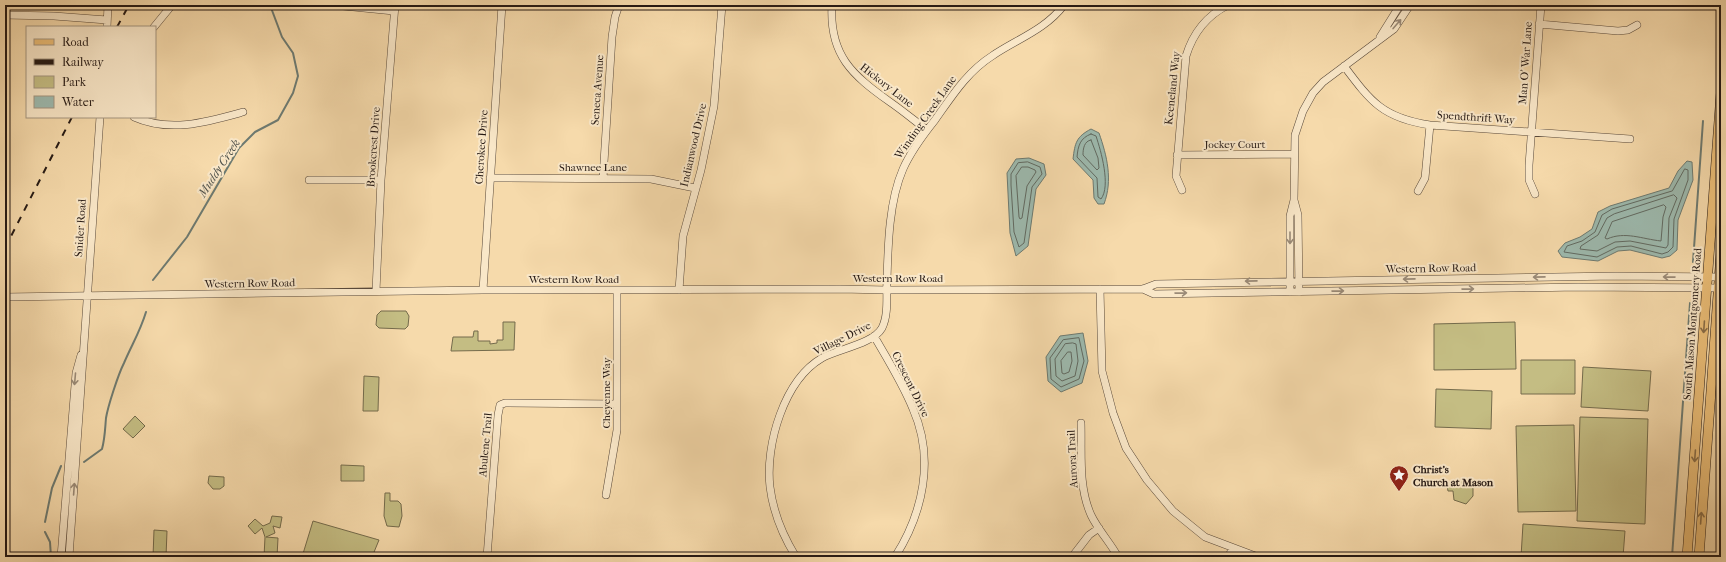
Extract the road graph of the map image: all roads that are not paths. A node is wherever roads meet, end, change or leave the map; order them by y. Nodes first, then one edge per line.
1 (108, 5) edge
2 (172, 5) edge
3 (333, 5) edge
4 (502, 5) edge
5 (619, 5) edge
6 (722, 5) edge
7 (832, 5) edge
8 (1064, 5) edge
9 (1228, 5) edge
10 (1400, 5) edge
11 (1410, 5) edge
12 (1541, 5) edge
13 (395, 8) edge
14 (5, 15) edge
15 (107, 23) edge
16 (1539, 24) junction
17 (1637, 25) dead end
18 (155, 26) edge
19 (1379, 39) junction
20 (1344, 66) junction
21 (1721, 93) edge
22 (243, 112) dead end
23 (100, 118) edge
24 (137, 118) edge
25 (1430, 125) junction
26 (927, 130) junction
27 (1531, 132) junction
28 (1630, 139) dead end
29 (1294, 154) junction
30 (1177, 155) junction
31 (490, 178) junction
32 (603, 178) junction
33 (309, 180) dead end
34 (381, 180) junction
35 (695, 188) junction
36 (1182, 190) dead end
37 (1418, 191) dead end
38 (1535, 194) dead end
39 (1294, 200) junction
40 (1721, 253) edge
41 (1708, 277) junction
42 (1720, 277) edge
43 (1290, 280) junction
44 (1298, 281) junction
45 (1707, 288) junction
46 (1720, 288) edge
47 (1100, 289) junction
48 (1143, 289) junction
49 (484, 290) junction
50 (617, 290) junction
51 (679, 290) junction
52 (887, 290) junction
53 (376, 291) junction
54 (1290, 292) junction
55 (1299, 292) junction
56 (87, 295) junction
57 (5, 297) edge
58 (874, 336) junction
59 (84, 342) junction
60 (617, 404) junction
61 (1081, 423) dead end
62 (606, 495) dead end
63 (1099, 528) junction
64 (1232, 548) junction
65 (61, 557) edge
66 (69, 557) edge
67 (488, 557) edge
68 (796, 557) edge
69 (895, 557) edge
70 (1072, 557) edge
71 (1118, 557) edge
72 (1229, 557) edge
73 (1258, 557) edge
74 (1687, 557) edge
75 (1699, 557) edge

1 - 15 street
2 - 18 street
3 - 13 street
4 - 31 street, Cherokee Drive
5 - 32 street, Seneca Avenue
6 - 35 street, Indianwood Drive
7 - 26 street, Hickory Lane
8 - 26 street, Winding Creek Lane
9 - 30 street, Keeneland Way
10 - 19 street
19 -> 11 street
12 - 16 street, Man O’ War Lane
13 - 34 street, Brookcrest Drive
14 - 15 street
16 - 17 street
16 - 27 street, Man O’ War Lane
19 - 20 street
20 - 25 street, Spendthrift Way
20 - 29 street
21 - 41 main road, South Mason Montgomery Road
22 - 24 street
23 - 56 street, Snider Road
25 - 27 street, Spendthrift Way
25 - 37 street
26 - 52 street, Winding Creek Lane
27 - 28 street, Spendthrift Way
27 - 38 street, Man O’ War Lane
29 - 30 street, Jockey Court
29 - 39 street
30 - 36 street, Keeneland Way
31 - 32 street, Shawnee Lane
31 - 49 street, Cherokee Drive
32 - 35 street, Shawnee Lane
33 - 34 street
34 - 53 street, Brookcrest Drive
35 - 51 street, Indianwood Drive
39 -> 43 street
39 - 44 street
40 - 42 main road
41 - 42 street, Western Row Road
41 -> 44 street, Western Row Road
41 - 45 main road, South Mason Montgomery Road
42 - 46 main road
43 - 44 street, Western Row Road
43 -> 48 street, Western Row Road
43 - 54 street
44 - 55 street
45 - 46 street, Western Row Road
55 -> 45 street, Western Row Road
45 -> 74 main road, South Mason Montgomery Road
75 -> 46 main road
47 - 48 street, Western Row Road
47 - 52 street, Western Row Road
47 - 64 street
48 -> 54 street, Western Row Road
49 - 50 street, Western Row Road
49 - 53 street, Western Row Road
50 - 51 street, Western Row Road
50 - 60 street, Cheyenne Way
51 - 52 street, Western Row Road
52 - 58 street, Village Drive
53 - 56 street, Western Row Road
54 - 55 street, Western Row Road
56 - 57 street, Western Row Road
56 - 59 street, Snider Road
58 - 68 street, Village Drive
58 - 69 street, Crescent Drive
59 -> 65 street, Snider Road
66 -> 59 street, Snider Road
60 - 62 street, Cheyenne Way
60 - 67 street, Abulene Trail
61 - 63 street, Aurora Trail
63 - 70 street
63 - 71 street, Aurora Trail
64 - 72 street
64 - 73 street

